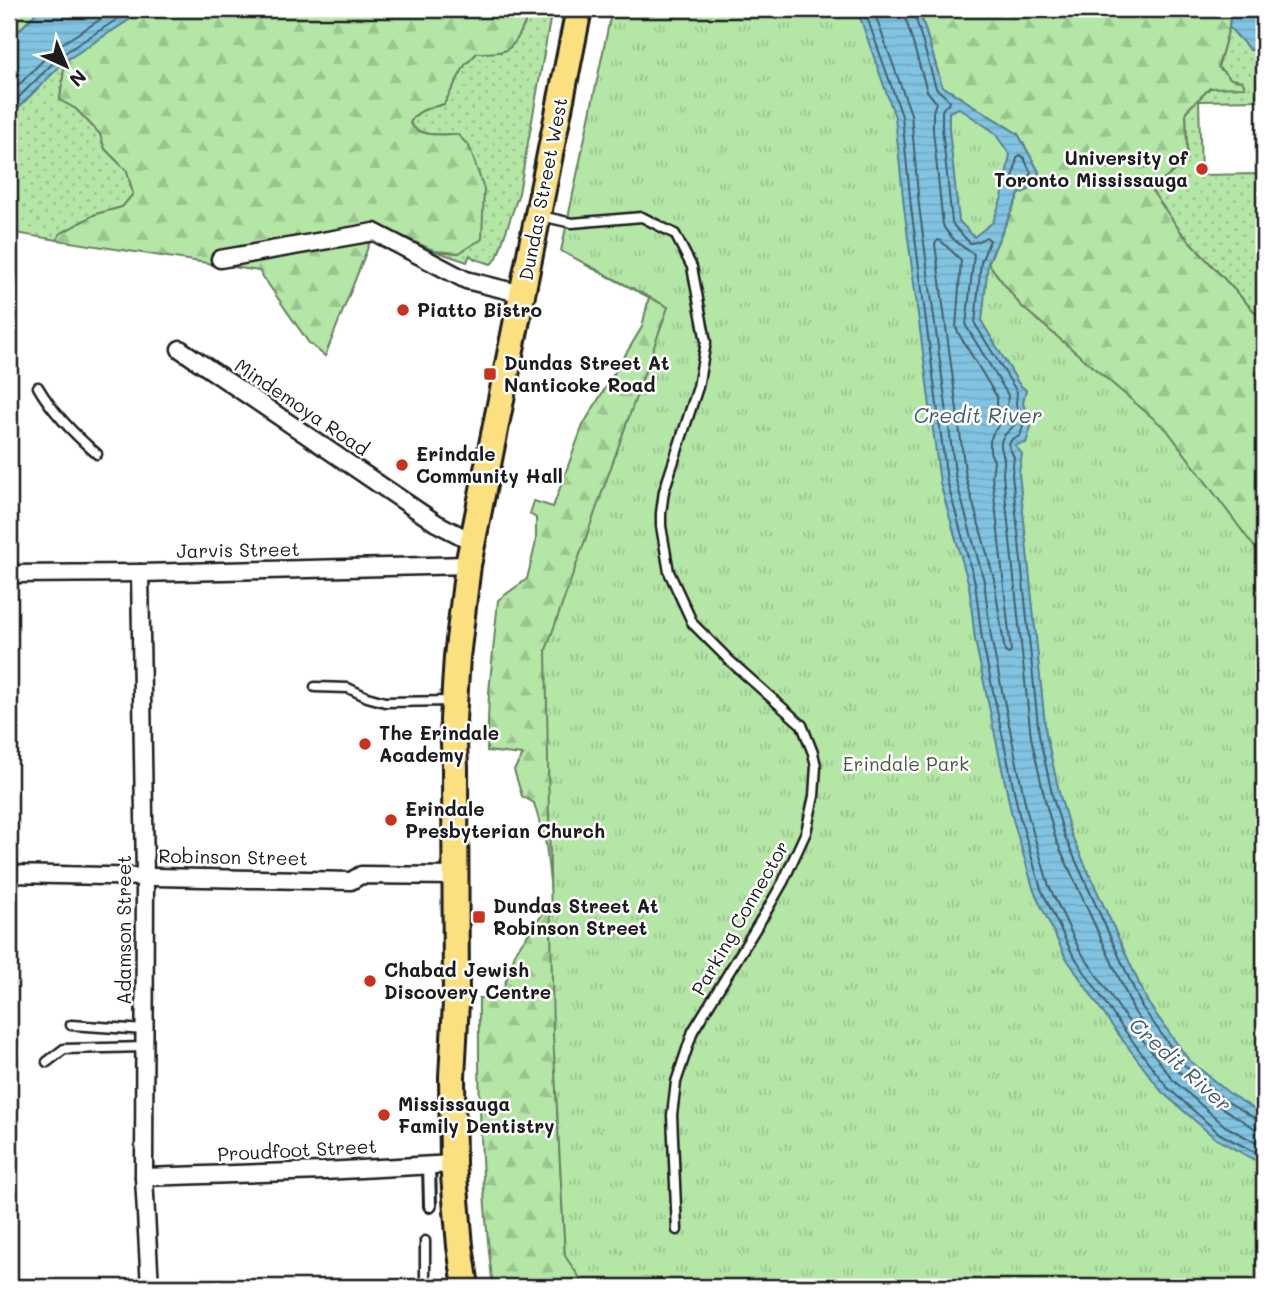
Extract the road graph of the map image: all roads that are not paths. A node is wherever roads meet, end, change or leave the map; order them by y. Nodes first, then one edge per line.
1 (579, 9) edge
2 (538, 215) junction
3 (220, 259) dead end
4 (522, 294) junction
5 (180, 349) dead end
6 (38, 387) dead end
7 (97, 454) dead end
8 (470, 554) junction
9 (140, 573) junction
10 (9, 574) edge
11 (315, 687) dead end
12 (454, 701) junction
13 (9, 874) edge
14 (145, 875) junction
15 (454, 876) junction
16 (71, 1025) dead end
17 (145, 1038) junction
18 (47, 1062) dead end
19 (441, 1164) junction
20 (144, 1177) junction
21 (430, 1206) dead end
22 (677, 1230) dead end
23 (425, 1241) dead end
24 (150, 1287) edge
25 (425, 1287) edge
26 (466, 1287) edge

1 - 2 main road, Dundas Street West
2 - 4 main road, Dundas Street West
2 - 22 lane, Parking Connector
3 - 4 street
4 - 8 main road, Dundas Street West
5 - 8 street, Mindemoya Road
6 - 7 lane
8 - 9 street, Jarvis Street
8 - 12 main road, Dundas Street West
9 - 10 street, Jarvis Street
9 - 14 street, Adamson Street
11 - 12 lane
12 - 15 main road, Dundas Street West
13 - 14 street, Robinson Street
14 - 15 street, Robinson Street
14 - 17 street, Adamson Street
15 - 19 main road, Dundas Street West
16 - 17 lane
17 - 18 lane
17 - 20 street, Adamson Street
19 - 20 street, Proudfoot Street
19 - 21 street
19 - 26 main road, Dundas Street West
20 - 24 street, Adamson Street
23 - 25 lane

